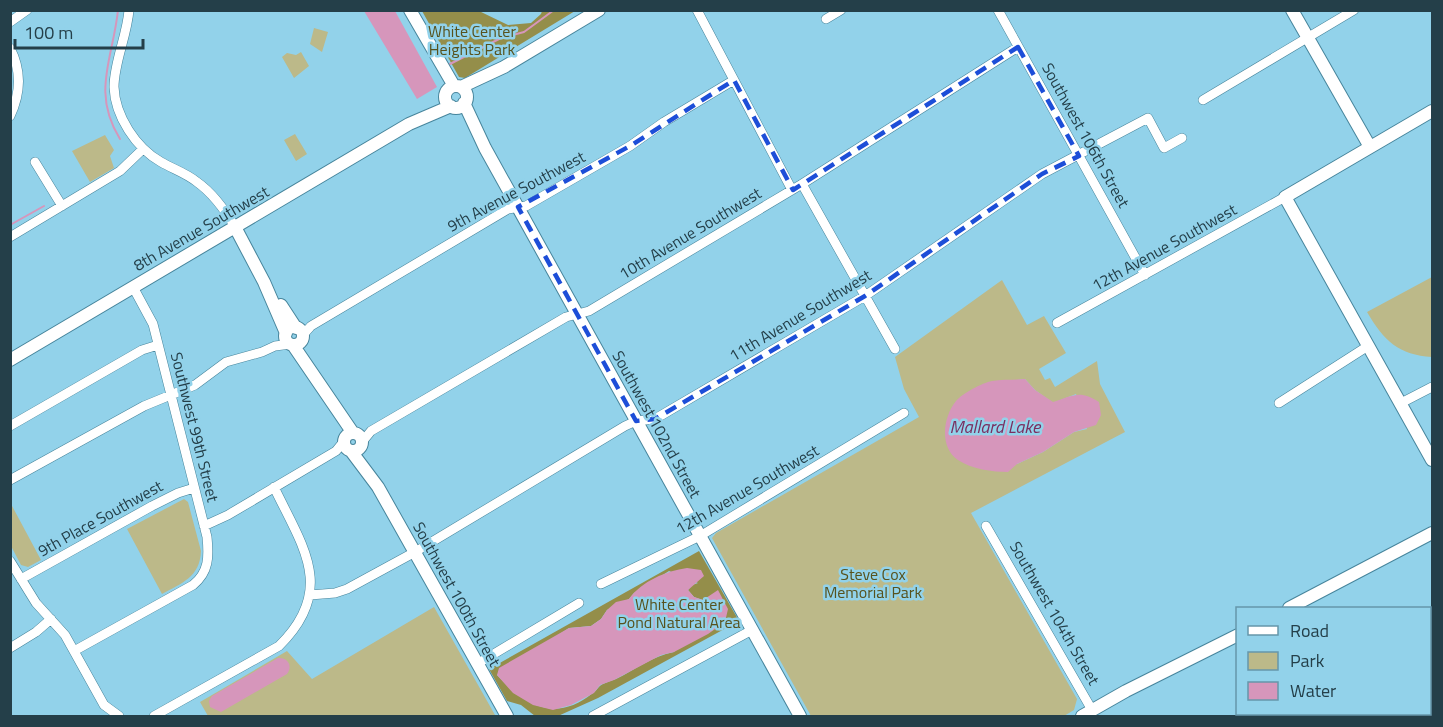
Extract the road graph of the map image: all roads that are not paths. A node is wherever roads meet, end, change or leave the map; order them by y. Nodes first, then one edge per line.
1 (27, 10) edge
2 (129, 10) edge
3 (410, 10) edge
4 (599, 10) edge
5 (697, 10) edge
6 (841, 10) edge
7 (998, 10) edge
8 (1292, 10) edge
9 (1354, 10) edge
10 (826, 19) dead end
11 (10, 22) edge
12 (1307, 38) junction
13 (1018, 47) junction
14 (10, 48) edge
15 (734, 80) junction
16 (456, 97) junction
17 (1203, 100) dead end
18 (1432, 111) edge
19 (10, 116) edge
20 (1182, 138) dead end
21 (1370, 147) junction
22 (143, 149) junction
23 (1079, 156) junction
24 (35, 162) dead end
25 (802, 184) junction
26 (792, 190) junction
27 (1285, 197) junction
28 (62, 206) junction
29 (518, 207) junction
30 (236, 227) junction
31 (10, 237) edge
32 (1145, 275) junction
33 (133, 287) junction
34 (865, 296) junction
35 (577, 314) junction
36 (1057, 323) dead end
37 (294, 336) junction
38 (158, 345) junction
39 (1368, 346) junction
40 (895, 349) dead end
41 (10, 360) edge
42 (1432, 387) edge
43 (171, 394) junction
44 (1279, 403) dead end
45 (1401, 403) junction
46 (904, 413) dead end
47 (636, 421) junction
48 (10, 426) edge
49 (353, 442) junction
50 (1432, 460) edge
51 (10, 480) edge
52 (274, 487) junction
53 (194, 488) junction
54 (204, 526) junction
55 (986, 526) dead end
56 (1432, 533) edge
57 (700, 536) junction
58 (415, 552) junction
59 (10, 561) edge
60 (21, 579) junction
61 (602, 584) dead end
62 (310, 595) junction
63 (579, 603) dead end
64 (1292, 607) edge
65 (51, 619) junction
66 (752, 630) junction
67 (1236, 636) edge
68 (10, 648) edge
69 (74, 651) junction
70 (477, 664) junction
71 (1090, 714) edge
72 (119, 717) edge
73 (154, 717) edge
74 (507, 717) edge
75 (593, 717) edge
76 (800, 717) edge

1 - 11 street
2 - 22 street, Southwest 100th Street
3 - 16 street, Southwest 102nd Street
4 - 16 street, 8th Avenue Southwest
5 - 15 street
6 - 10 street
7 - 13 street, Southwest 106th Street
8 - 12 street
9 - 12 street
12 - 17 street
12 - 21 street
13 - 23 street, Southwest 106th Street
13 - 25 street, 10th Avenue Southwest
14 - 19 street
15 - 26 street
15 - 29 street, 9th Avenue Southwest
16 - 29 street, Southwest 102nd Street
16 - 30 street, 8th Avenue Southwest
18 - 21 street
20 - 23 street, 11th Avenue Southwest
21 - 27 street
22 - 28 street
22 - 30 street, Southwest 100th Street
23 - 32 street, Southwest 106th Street
23 - 34 street, 11th Avenue Southwest
24 - 28 street
25 - 26 street, 10th Avenue Southwest
25 - 34 street
26 - 35 street, 10th Avenue Southwest
27 - 32 street, 12th Avenue Southwest
27 - 39 street
28 - 31 street
29 - 35 street, Southwest 102nd Street
29 - 37 street, 9th Avenue Southwest
30 - 33 street, 8th Avenue Southwest
30 - 37 street, Southwest 100th Street
32 - 36 street, 12th Avenue Southwest
33 - 38 street, Southwest 99th Street
33 - 41 street, 8th Avenue Southwest
34 - 40 street
34 - 47 street, 11th Avenue Southwest
35 - 47 street, Southwest 102nd Street
35 - 49 street, 10th Avenue Southwest
37 - 43 street, 9th Avenue Southwest
37 - 49 street, Southwest 100th Street
38 - 43 street, Southwest 99th Street
38 - 48 street
39 - 44 street
39 - 45 street
42 - 45 street
43 - 51 street, 9th Avenue Southwest
43 - 53 street, Southwest 99th Street
45 - 50 street
46 - 57 street, 12th Avenue Southwest
47 - 57 street, Southwest 102nd Street
47 - 58 street, 11th Avenue Southwest
49 - 52 street
49 - 58 street, Southwest 100th Street
52 - 54 street
52 - 62 street
53 - 54 street, Southwest 99th Street
53 - 60 street, 9th Place Southwest
54 - 69 street, Southwest 99th Street
55 - 71 street, Southwest 104th Street
56 - 64 street
57 - 61 street, 12th Avenue Southwest
57 - 66 street, Southwest 102nd Street
58 - 62 street, 11th Avenue Southwest
58 - 70 street, Southwest 100th Street
59 - 60 street
60 - 65 street
62 - 73 street
63 - 70 street
65 - 68 street
65 - 69 street
66 - 75 street
66 - 76 street, Southwest 102nd Street
67 - 71 street
69 - 72 street
70 - 74 street, Southwest 100th Street

